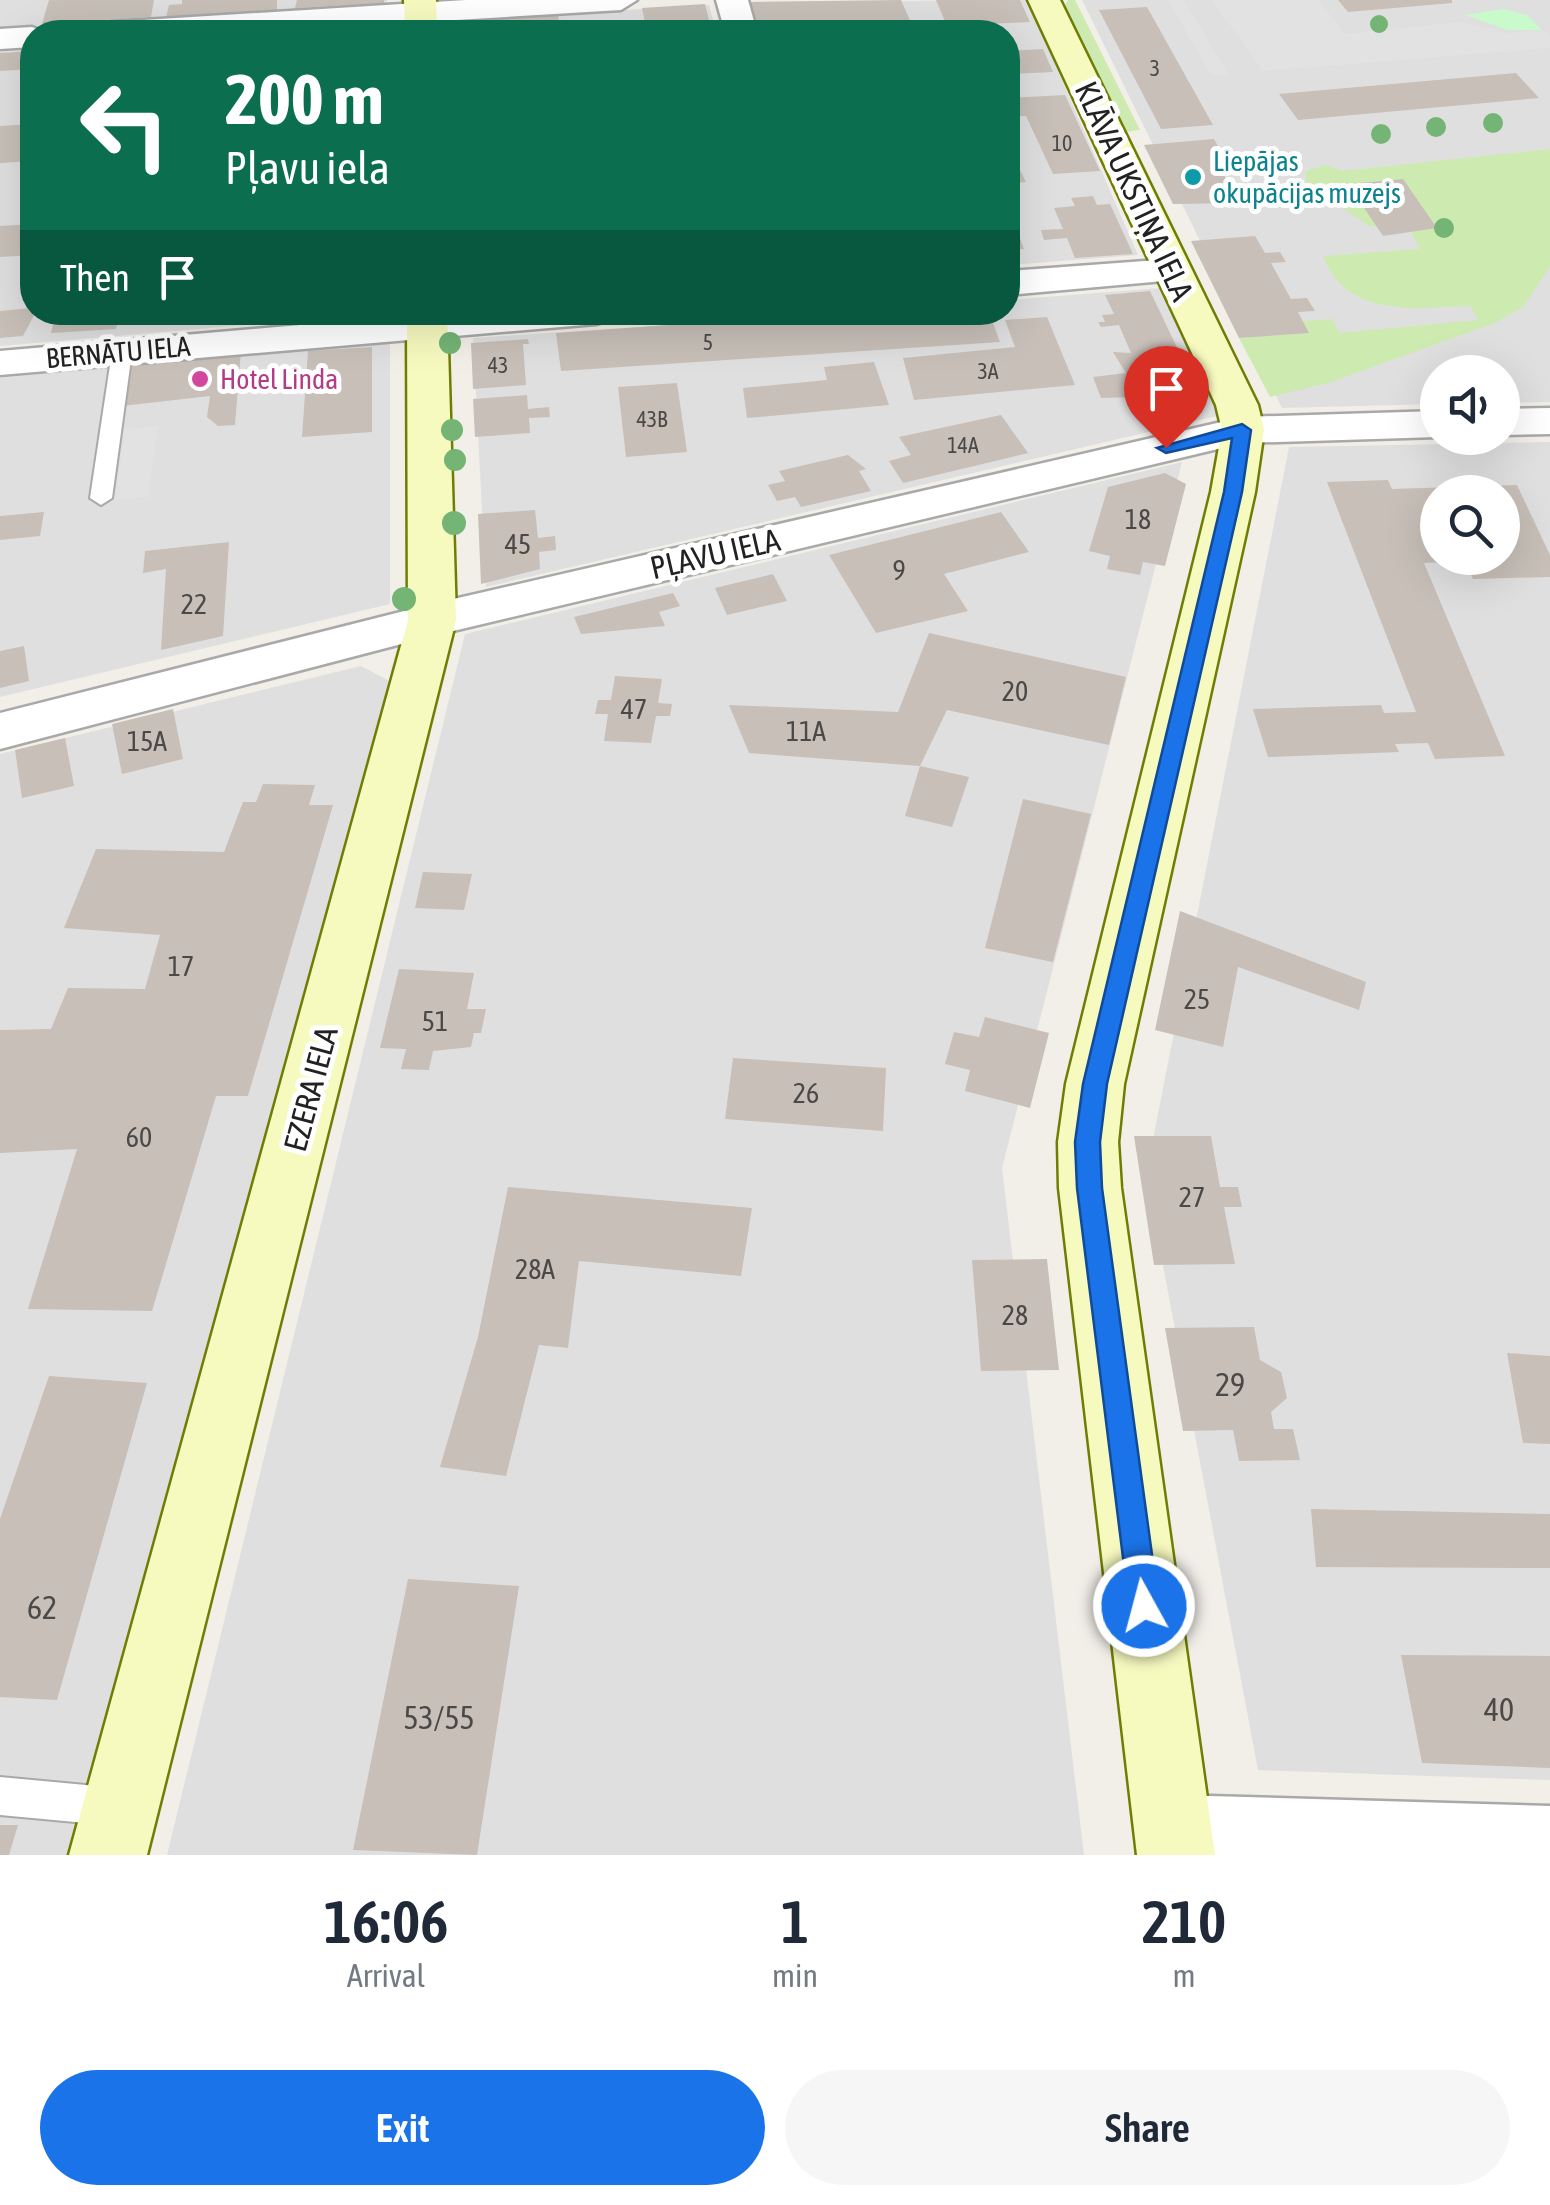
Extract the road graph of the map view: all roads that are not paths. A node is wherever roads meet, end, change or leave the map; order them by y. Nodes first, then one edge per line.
1 (621, 0) edge
2 (1044, 0) edge
3 (420, 15) edge
4 (329, 20) edge
5 (1172, 271) junction
6 (1020, 282) edge
7 (364, 325) edge
8 (427, 325) edge
9 (122, 352) junction
10 (0, 363) edge
11 (1550, 421) edge
12 (1520, 422) edge
13 (1420, 425) edge
14 (1242, 430) junction
15 (101, 498) dead end
16 (432, 620) junction
17 (0, 731) edge
18 (0, 1796) edge
19 (114, 1831) edge
20 (1175, 1844) edge
21 (1550, 1845) edge

1 - 3 street
2 - 5 street, KLĀVA UKSTIŅA IELA
3 - 4 street
5 - 6 street
5 - 14 street, KLĀVA UKSTIŅA IELA
7 - 9 street, BERNĀTU IELA
8 - 16 street, EZERA IELA
9 - 10 street, BERNĀTU IELA
9 - 15 lane
11 - 12 street
13 - 14 street, PĻAVU IELA
14 - 16 street, PĻAVU IELA
14 - 20 street, KLĀVA UKSTIŅA IELA
16 - 17 street, PĻAVU IELA
16 - 19 street, EZERA IELA
18 - 19 lane
20 - 21 street

